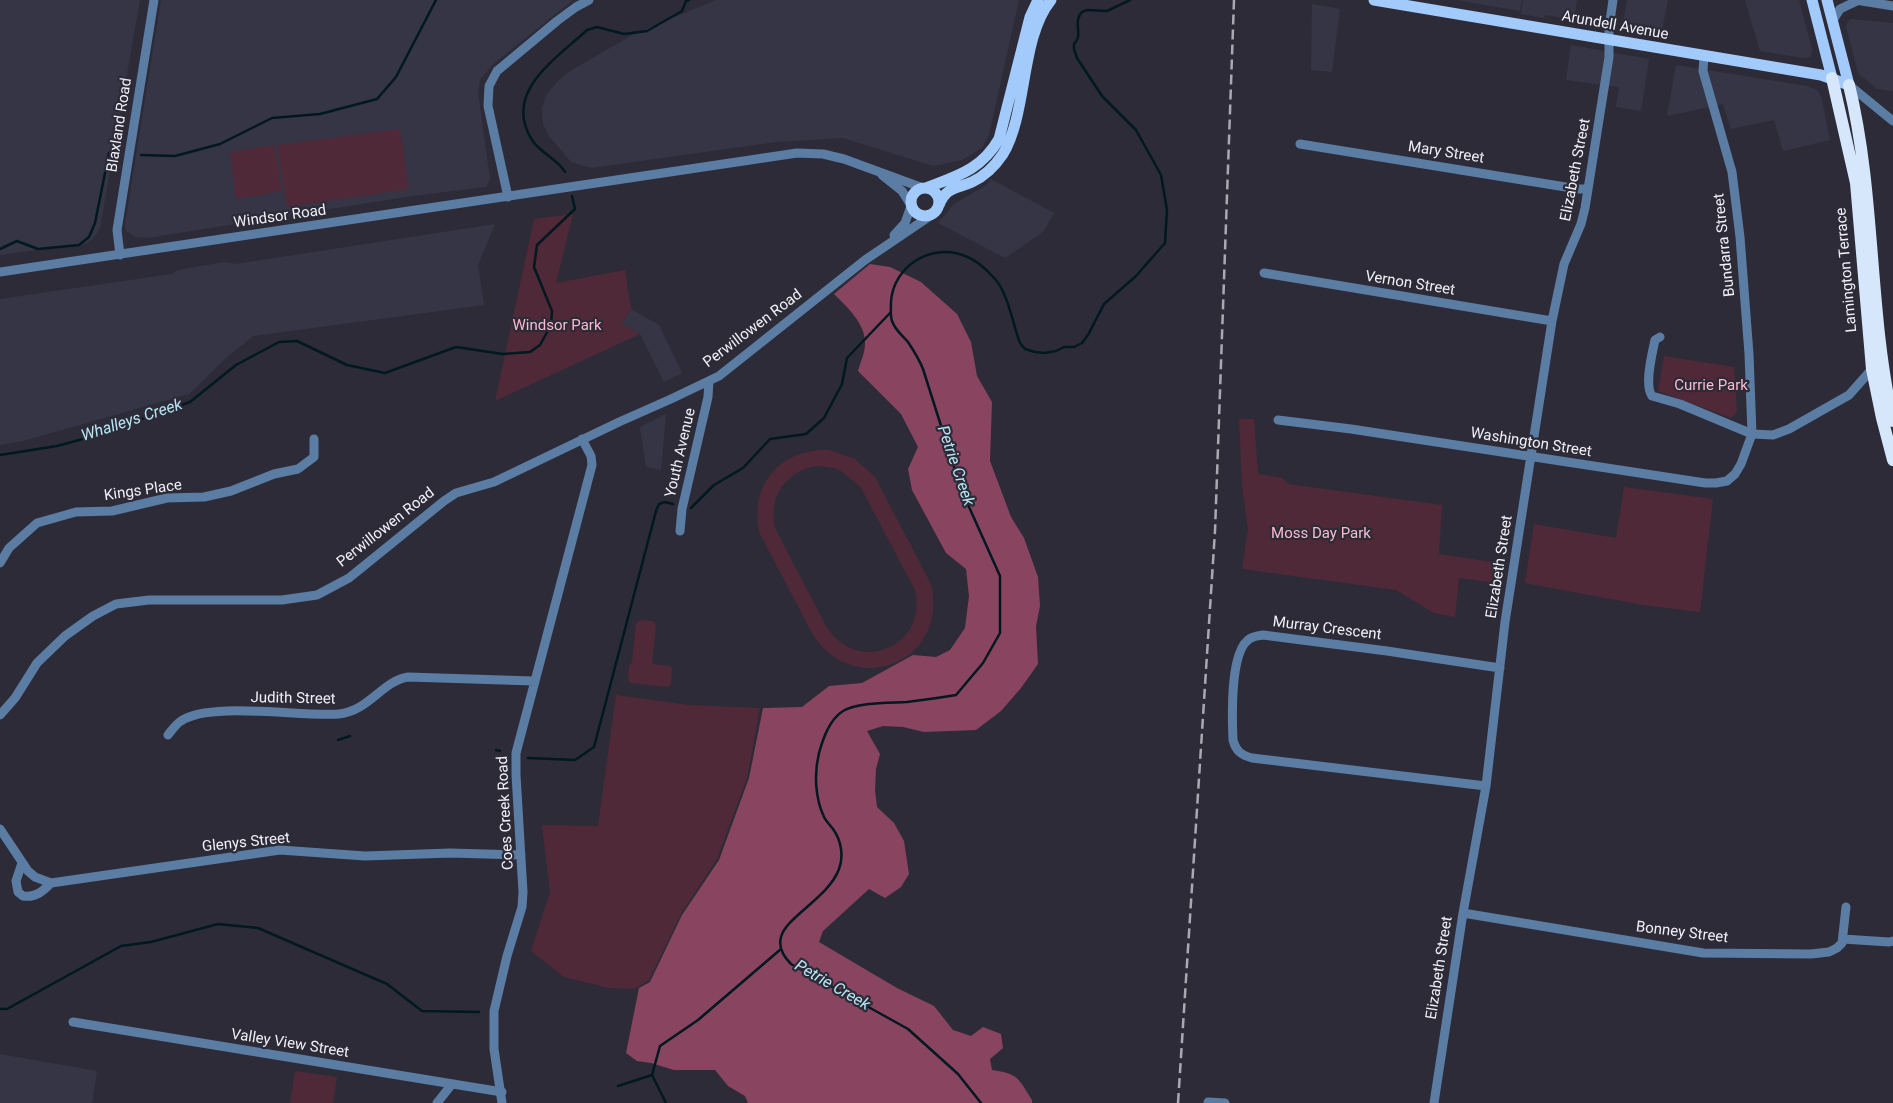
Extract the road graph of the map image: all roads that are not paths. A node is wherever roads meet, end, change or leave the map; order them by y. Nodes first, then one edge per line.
1 (154, 0) edge
2 (589, 0) edge
3 (1038, 0) edge
4 (1051, 0) edge
5 (1374, 0) edge
6 (1613, 0) edge
7 (1812, 0) edge
8 (1827, 0) edge
9 (1856, 0) edge
10 (1893, 6) edge
11 (1832, 20) junction
12 (1609, 40) junction
13 (1704, 56) junction
14 (1832, 78) junction
15 (1849, 85) junction
16 (1893, 121) edge
17 (1300, 144) dead end
18 (874, 169) junction
19 (924, 188) junction
20 (1588, 189) junction
21 (508, 197) junction
22 (911, 205) junction
23 (936, 209) junction
24 (120, 254) junction
25 (865, 260) junction
26 (0, 272) edge
27 (1264, 273) dead end
28 (1552, 321) junction
29 (1660, 336) dead end
30 (1872, 369) junction
31 (709, 381) junction
32 (1278, 420) dead end
33 (1893, 421) edge
34 (1752, 434) junction
35 (314, 439) dead end
36 (582, 439) junction
37 (1531, 456) junction
38 (1893, 460) edge
39 (680, 531) dead end
40 (0, 563) edge
41 (1500, 668) junction
42 (534, 681) junction
43 (0, 715) edge
44 (168, 735) dead end
45 (1486, 786) junction
46 (0, 828) edge
47 (521, 855) junction
48 (22, 862) junction
49 (51, 883) junction
50 (1846, 907) dead end
51 (1463, 913) junction
52 (1843, 939) junction
53 (1893, 940) edge
54 (73, 1022) dead end
55 (452, 1084) junction
56 (502, 1092) junction
57 (1208, 1102) edge
58 (436, 1103) edge
59 (502, 1103) edge
60 (1225, 1103) edge
61 (1434, 1103) edge

1 - 24 street, Blaxland Road
2 - 21 street
3 - 19 main road
4 - 23 main road, Perwillowen Road
5 - 12 main road, Arundell Avenue
6 - 12 street, Elizabeth Street
7 - 14 main road
8 - 11 main road
9 - 10 street
9 - 11 street
11 - 15 main road
12 - 13 main road, Arundell Avenue
12 - 20 street, Elizabeth Street
13 - 14 main road, Arundell Avenue
13 - 34 street, Bundarra Street
14 - 15 main road, Arundell Avenue
14 - 30 highway, Lamington Terrace
15 - 16 street
15 - 33 highway, Lamington Terrace
17 - 20 street, Mary Street
18 - 19 street
18 - 21 street, Windsor Road
18 - 22 street
19 - 22 main road
19 - 23 main road
20 - 28 street, Elizabeth Street
21 - 24 street, Windsor Road
22 - 23 main road
22 - 25 street, Perwillowen Road
23 - 25 street, Perwillowen Road
24 - 26 street, Windsor Road
25 - 31 street, Perwillowen Road
27 - 28 street, Vernon Street
28 - 37 street, Elizabeth Street
29 - 34 street
30 - 34 street
30 - 38 highway, Lamington Terrace
31 - 36 street, Perwillowen Road
31 - 39 street, Youth Avenue
32 - 37 street, Washington Street
34 - 37 street, Washington Street
35 - 40 street, Kings Place
36 - 42 street, Coes Creek Road
36 - 43 street, Perwillowen Road
37 - 41 street, Elizabeth Street
41 - 45 street, Elizabeth Street
41 - 45 street, Murray Crescent
42 - 44 street, Judith Street
42 - 47 street, Coes Creek Road
45 - 51 street, Elizabeth Street
46 - 48 street
47 - 49 street, Glenys Street
47 - 56 street, Coes Creek Road
48 - 49 street
48 - 49 street
50 - 52 street
51 - 52 street, Bonney Street
51 - 61 street, Elizabeth Street
52 - 53 street
54 - 55 street, Valley View Street
55 - 56 street, Valley View Street
55 - 58 street
56 - 59 street, Coes Creek Road
57 - 60 street

